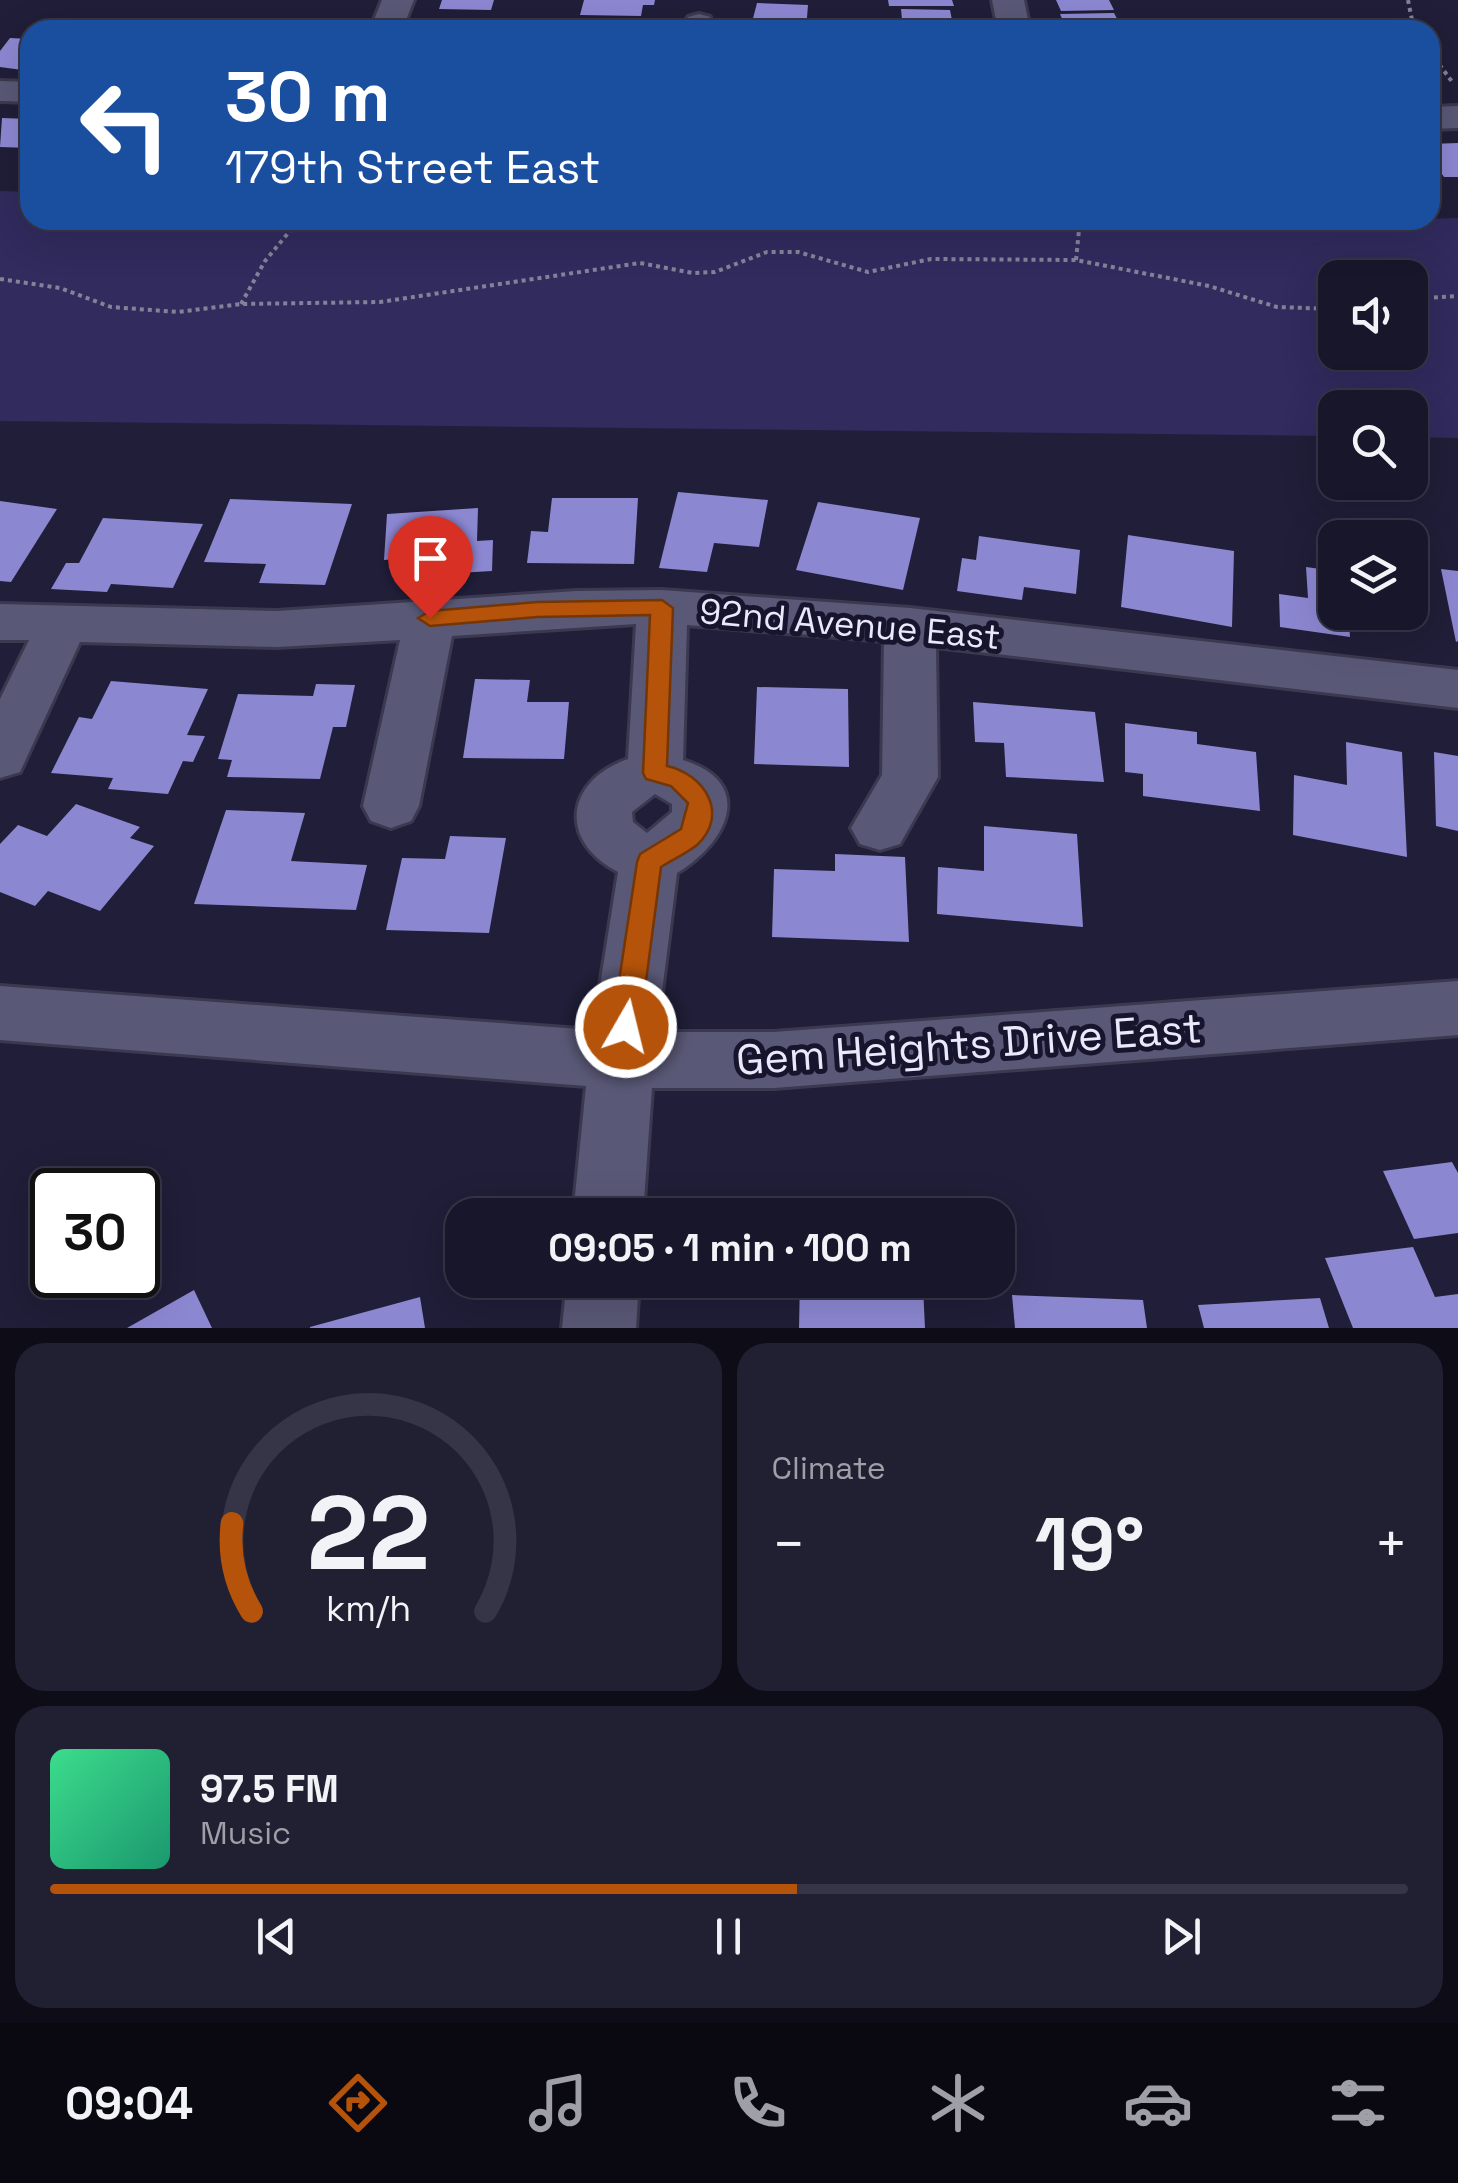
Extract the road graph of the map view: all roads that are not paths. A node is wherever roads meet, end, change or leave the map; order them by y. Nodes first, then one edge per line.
1 (662, 608) junction
2 (430, 618) junction
3 (0, 622) edge
4 (62, 624) junction
5 (910, 626) junction
6 (1458, 689) edge
7 (0, 757) edge
8 (391, 806) dead end
9 (880, 828) dead end
10 (1458, 1008) edge
11 (0, 1013) edge
12 (621, 1060) junction
13 (609, 1198) edge
14 (600, 1298) edge
15 (598, 1328) edge

1 - 2 street, 92nd Avenue East
1 - 5 street, 92nd Avenue East
1 - 12 street
2 - 4 street, 92nd Avenue East
2 - 8 street
3 - 4 street, 92nd Avenue East
4 - 7 street
5 - 6 street, 92nd Avenue East
5 - 9 street
10 - 12 street, Gem Heights Drive East
11 - 12 street, Gem Heights Drive East
12 - 13 street
14 - 15 street

